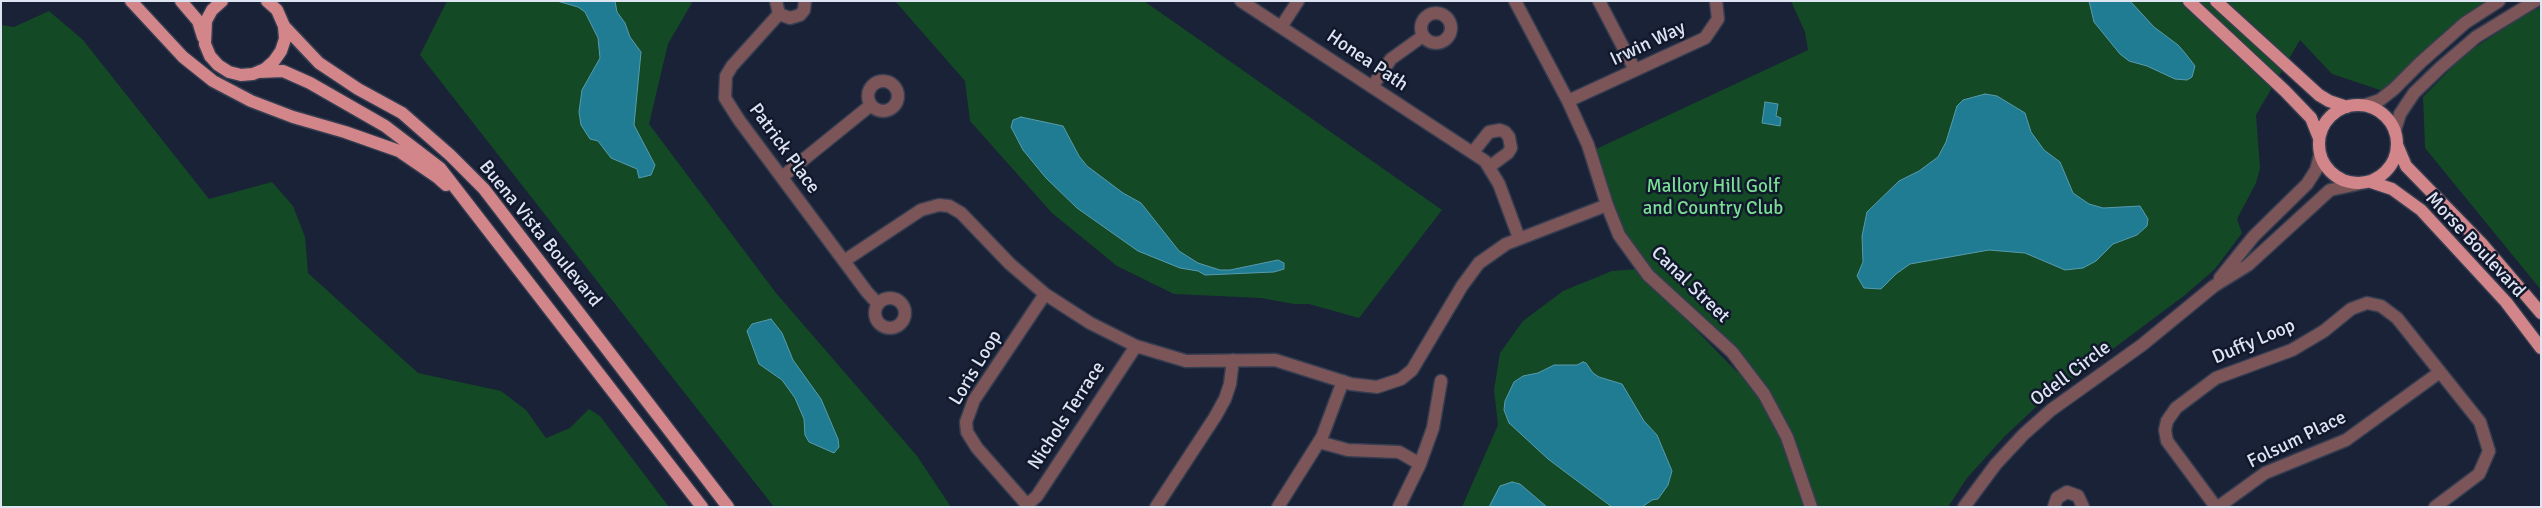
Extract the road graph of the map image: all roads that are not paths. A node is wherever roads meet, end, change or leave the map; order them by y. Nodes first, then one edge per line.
1 (131, 1) edge
2 (181, 1) edge
3 (222, 1) edge
4 (267, 1) edge
5 (282, 1) edge
6 (805, 1) edge
7 (1241, 1) edge
8 (1298, 1) edge
9 (1515, 1) edge
10 (1599, 1) edge
11 (1716, 1) edge
12 (2189, 1) edge
13 (2216, 1) edge
14 (2498, 1) edge
15 (2535, 1) edge
16 (778, 7) edge
17 (283, 22) junction
18 (1281, 27) junction
19 (1423, 36) dead end
20 (205, 44) junction
21 (1635, 70) junction
22 (258, 72) junction
23 (1372, 87) junction
24 (1568, 101) junction
25 (871, 105) dead end
26 (2365, 106) junction
27 (2347, 107) junction
28 (2395, 130) junction
29 (2319, 138) junction
30 (2398, 147) junction
31 (1473, 152) junction
32 (2320, 156) junction
33 (1489, 167) junction
34 (782, 177) junction
35 (2364, 183) junction
36 (1607, 205) junction
37 (479, 218) junction
38 (1519, 238) junction
39 (844, 261) junction
40 (2214, 286) junction
41 (1046, 294) junction
42 (878, 304) dead end
43 (2541, 313) edge
44 (1136, 346) junction
45 (2541, 348) edge
46 (1232, 360) junction
47 (2440, 372) junction
48 (1343, 381) junction
49 (1441, 381) dead end
50 (1319, 442) junction
51 (1420, 464) junction
52 (1028, 506) edge
53 (702, 507) edge
54 (728, 507) edge
55 (1156, 507) edge
56 (1278, 507) edge
57 (1399, 507) edge
58 (1811, 507) edge
59 (1964, 507) edge
60 (2054, 507) edge
61 (2083, 507) edge
62 (2217, 507) edge
63 (2435, 507) edge

1 - 37 main road
2 - 20 main road, Buena Vista Boulevard
3 - 20 main road
4 - 17 main road, Buena Vista Boulevard
5 - 17 main road
6 - 16 street, Patrick Place
7 - 18 street, Honea Path
8 - 18 street
9 - 24 street, Canal Street
10 - 21 street
11 - 21 street, Irwin Way
12 - 29 main road
13 - 27 main road
14 - 26 street
15 - 28 street
16 - 34 street, Patrick Place
17 - 22 main road
17 - 54 main road, Buena Vista Boulevard
18 - 23 street, Honea Path
19 - 23 street
20 - 22 main road, Buena Vista Boulevard
21 - 24 street, Irwin Way
22 - 37 main road, Buena Vista Boulevard
23 - 31 street, Honea Path
24 - 36 street, Canal Street
25 - 34 street
26 - 27 main road
26 - 28 main road
27 - 29 main road
28 - 30 main road
29 - 32 main road
30 - 35 main road
30 - 43 main road, Morse Boulevard
31 - 33 street, Honea Path
31 - 33 street
32 - 35 main road
32 - 40 street, Odell Circle
33 - 38 street, Honea Path
34 - 39 street, Patrick Place
35 - 40 street, Odell Circle
35 - 45 main road, Morse Boulevard
36 - 38 street
36 - 58 street, Canal Street
37 - 53 main road, Buena Vista Boulevard
38 - 48 street
39 - 41 street
39 - 42 street, Patrick Place
40 - 59 street, Odell Circle
41 - 44 street
41 - 52 street, Loris Loop
44 - 46 street
44 - 52 street, Nichols Terrace
46 - 48 street
46 - 55 street
47 - 62 street, Folsum Place
47 - 62 street, Duffy Loop
47 - 63 street, Duffy Loop
48 - 50 street
49 - 51 street
50 - 51 street
50 - 56 street
51 - 57 street
60 - 61 street

